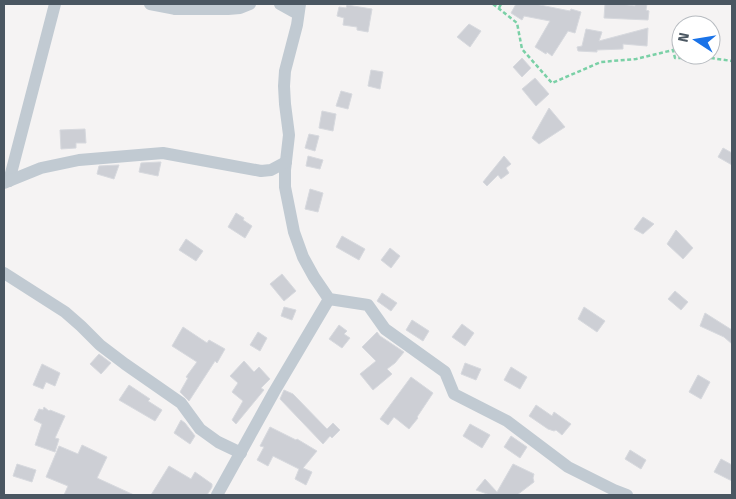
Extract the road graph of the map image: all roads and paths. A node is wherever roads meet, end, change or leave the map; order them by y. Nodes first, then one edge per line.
1 (55, 4) edge
2 (150, 4) edge
3 (250, 4) edge
4 (280, 4) edge
5 (493, 4) edge
6 (502, 4) edge
7 (176, 6) edge
8 (499, 8) junction
9 (299, 9) edge
10 (732, 61) edge
11 (286, 162) junction
12 (6, 182) edge
13 (4, 272) edge
14 (329, 299) junction
15 (241, 453) junction
16 (216, 495) edge
17 (627, 495) edge

1 - 12 street
2 - 7 street
3 - 7 street
4 - 9 street
5 - 8 path
6 - 8 path
8 - 10 path
9 - 11 street
11 - 12 street
11 - 14 street
13 - 15 street
14 - 15 street
14 - 17 street
15 - 16 street

